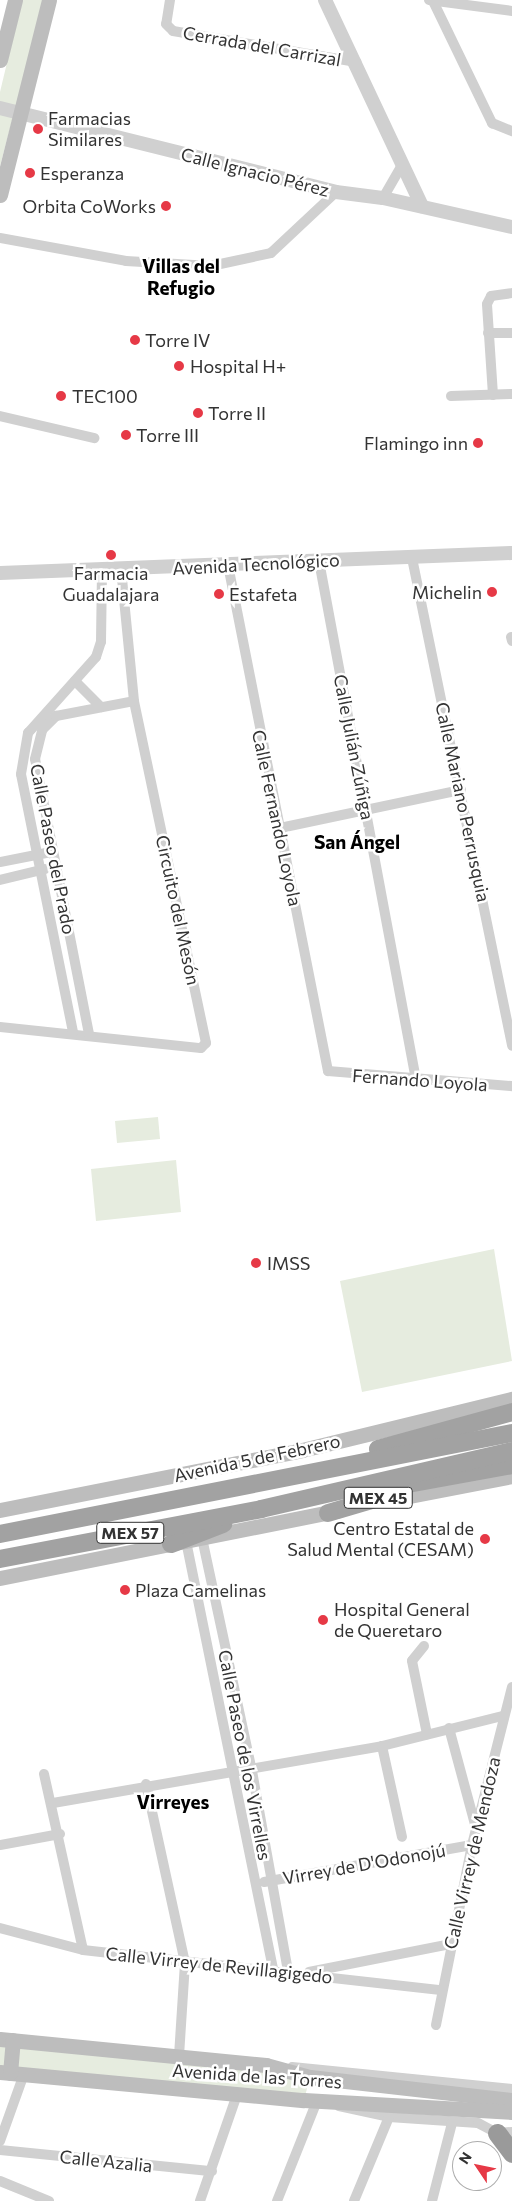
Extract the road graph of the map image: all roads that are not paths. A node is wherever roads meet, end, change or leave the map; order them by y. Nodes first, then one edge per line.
1 (15, 0) edge
2 (49, 0) edge
3 (170, 0) edge
4 (325, 0) edge
5 (431, 0) edge
6 (451, 2) edge
7 (512, 11) edge
8 (0, 60) edge
9 (356, 62) junction
10 (0, 108) edge
11 (21, 112) junction
12 (512, 131) edge
13 (402, 165) junction
14 (336, 192) junction
15 (0, 195) edge
16 (383, 198) junction
17 (422, 206) junction
18 (512, 226) edge
19 (0, 238) edge
20 (512, 293) edge
21 (488, 333) junction
22 (512, 333) edge
23 (512, 394) edge
24 (493, 395) junction
25 (451, 396) dead end
26 (0, 416) edge
27 (94, 438) dead end
28 (512, 553) edge
29 (412, 558) junction
30 (319, 561) junction
31 (228, 565) junction
32 (121, 569) junction
33 (102, 570) junction
34 (0, 573) edge
35 (512, 637) edge
36 (512, 641) edge
37 (75, 681) junction
38 (134, 701) junction
39 (101, 708) junction
40 (461, 790) junction
41 (366, 809) junction
42 (280, 828) junction
43 (51, 852) junction
44 (35, 855) junction
45 (0, 862) edge
46 (55, 866) junction
47 (40, 870) junction
48 (0, 880) edge
49 (0, 1028) edge
50 (73, 1032) junction
51 (89, 1034) junction
52 (512, 1046) edge
53 (328, 1070) joint
54 (416, 1080) junction
55 (512, 1086) edge
56 (512, 1399) edge
57 (512, 1412) edge
58 (512, 1433) edge
59 (512, 1451) edge
60 (330, 1466) junction
61 (507, 1470) edge
62 (429, 1484) junction
63 (326, 1494) junction
64 (261, 1509) junction
65 (0, 1510) edge
66 (328, 1513) junction
67 (0, 1534) edge
68 (202, 1538) junction
69 (178, 1542) junction
70 (0, 1559) edge
71 (0, 1568) edge
72 (0, 1578) edge
73 (424, 1646) dead end
74 (512, 1687) edge
75 (502, 1716) junction
76 (449, 1728) junction
77 (427, 1734) junction
78 (382, 1746) junction
79 (252, 1771) junction
80 (235, 1773) junction
81 (44, 1774) dead end
82 (146, 1784) junction
83 (53, 1803) junction
84 (476, 1829) junction
85 (60, 1834) junction
86 (402, 1837) dead end
87 (0, 1844) edge
88 (472, 1845) junction
89 (270, 1881) junction
90 (257, 1884) junction
91 (0, 1928) edge
92 (451, 1944) junction
93 (82, 1950) junction
94 (185, 1963) junction
95 (273, 1970) junction
96 (288, 1972) junction
97 (301, 1973) junction
98 (441, 1990) junction
99 (436, 2025) dead end
100 (7, 2040) edge
101 (179, 2056) junction
102 (266, 2065) junction
103 (11, 2073) edge
104 (512, 2089) edge
105 (237, 2095) junction
106 (512, 2100) edge
107 (317, 2101) junction
108 (334, 2103) junction
109 (512, 2112) edge
110 (389, 2117) junction
111 (452, 2122) junction
112 (504, 2132) edge
113 (0, 2141) edge
114 (0, 2150) edge
115 (512, 2153) edge
116 (212, 2171) junction
117 (0, 2181) edge
118 (49, 2201) edge
119 (200, 2201) edge
120 (277, 2201) edge
121 (354, 2201) edge
122 (432, 2201) edge

1 - 8 main road
2 - 11 main road
3 - 9 street, Cerrada del Carrizal
4 - 9 street
5 - 6 street
5 - 12 street
6 - 7 street
9 - 13 street
10 - 11 street, Calle Ignacio Pérez
11 - 14 street, Calle Ignacio Pérez
11 - 15 main road
13 - 16 street
13 - 17 street
14 - 16 street, Calle Ignacio Pérez
14 - 19 street
16 - 17 street, Calle Ignacio Pérez
17 - 18 street, Calle Ignacio Pérez
20 - 21 street
21 - 22 street
21 - 24 street
23 - 24 street
24 - 25 street
26 - 27 street
28 - 29 street, Avenida Tecnológico
29 - 30 street, Avenida Tecnológico
29 - 40 street, Calle Mariano Perrusquia
30 - 31 street, Avenida Tecnológico
30 - 41 street, Calle Julián Zúñiga
31 - 32 street, Avenida Tecnológico
31 - 42 street, Calle Fernando Loyola
32 - 33 street, Avenida Tecnológico
32 - 38 street, Circuito del Mesón
33 - 34 street, Avenida Tecnológico
33 - 37 street, Calle Paseo del Prado
35 - 36 street
37 - 39 street
37 - 44 street, Calle Paseo del Prado
38 - 39 street, Calle Paseo del Prado
38 - 51 street, Circuito del Mesón
39 - 43 street, Calle Paseo del Prado
40 - 41 street
40 - 52 street, Calle Mariano Perrusquia
41 - 42 street
41 - 54 street, Calle Julián Zúñiga
42 - 53 street, Calle Fernando Loyola
43 - 44 street
43 - 46 street, Calle Paseo del Prado
44 - 45 street
44 - 47 street, Calle Paseo del Prado
46 - 47 street
46 - 51 street, Calle Paseo del Prado
47 - 48 street
47 - 50 street, Calle Paseo del Prado
49 - 50 street, Circuito del Mesón
50 - 51 street, Circuito del Mesón
53 - 54 street, Fernando Loyola
54 - 55 street, Fernando Loyola
56 - 65 main road, Avenida 5 de Febrero
57 - 60 highway, MEX 45
58 - 60 highway, Avenida 5 de Febrero / MEX 57
59 - 63 highway, MEX 57
60 - 67 highway, Avenida 5 de Febrero / MEX 57
61 - 62 highway, MEX 45
61 - 66 main road
62 - 63 highway, MEX 45
62 - 66 highway, MEX 45
63 - 64 highway, MEX 57
64 - 69 highway, MEX 57
64 - 70 highway, MEX 57
64 - 71 highway
66 - 68 main road
68 - 69 main road
68 - 79 street, Calle Paseo de los Virrelles
69 - 72 main road
69 - 80 street, Calle Paseo de los Virrelles
73 - 77 street
74 - 75 street, Calle Virrey de Mendoza
75 - 76 street
75 - 84 street, Calle Virrey de Mendoza
76 - 77 street
76 - 84 street
77 - 78 street
78 - 79 street
78 - 86 street
79 - 80 street
79 - 89 street, Calle Paseo de los Virrelles
80 - 82 street
80 - 90 street, Calle Paseo de los Virrelles
81 - 83 street
82 - 83 street
82 - 94 street
83 - 85 street
84 - 88 street, Calle Virrey de Mendoza
85 - 87 street
85 - 93 street
88 - 89 street, Virrey de D'Odonojú
88 - 92 street, Calle Virrey de Mendoza
89 - 90 street, Virrey de D'Odonojú
89 - 96 street, Calle Paseo de los Virrelles
90 - 95 street, Calle Paseo de los Virrelles
91 - 93 street, Calle Virrey de Revillagigedo
92 - 97 street
92 - 98 street, Calle Virrey de Mendoza
93 - 94 street, Calle Virrey de Revillagigedo
94 - 95 street, Calle Virrey de Revillagigedo
94 - 101 street
95 - 96 street, Calle Virrey de Revillagigedo
96 - 97 street, Calle Virrey de Revillagigedo
97 - 98 street, Calle Virrey de Revillagigedo
98 - 99 street, Calle Virrey de Mendoza
100 - 101 main road, Avenida de las Torres
100 - 103 main road
101 - 102 main road, Avenida de las Torres
102 - 104 street, Avenida de las Torres
102 - 106 main road, Avenida de las Torres
103 - 105 main road, Avenida de las Torres
103 - 113 street
105 - 107 main road, Avenida de las Torres
105 - 116 street
107 - 108 main road, Avenida de las Torres
107 - 120 street
108 - 109 main road, Avenida de las Torres
108 - 110 street
110 - 111 street
110 - 121 street
111 - 112 street
111 - 122 street
112 - 115 highway
114 - 116 street, Calle Azalia
116 - 119 street
117 - 118 street

